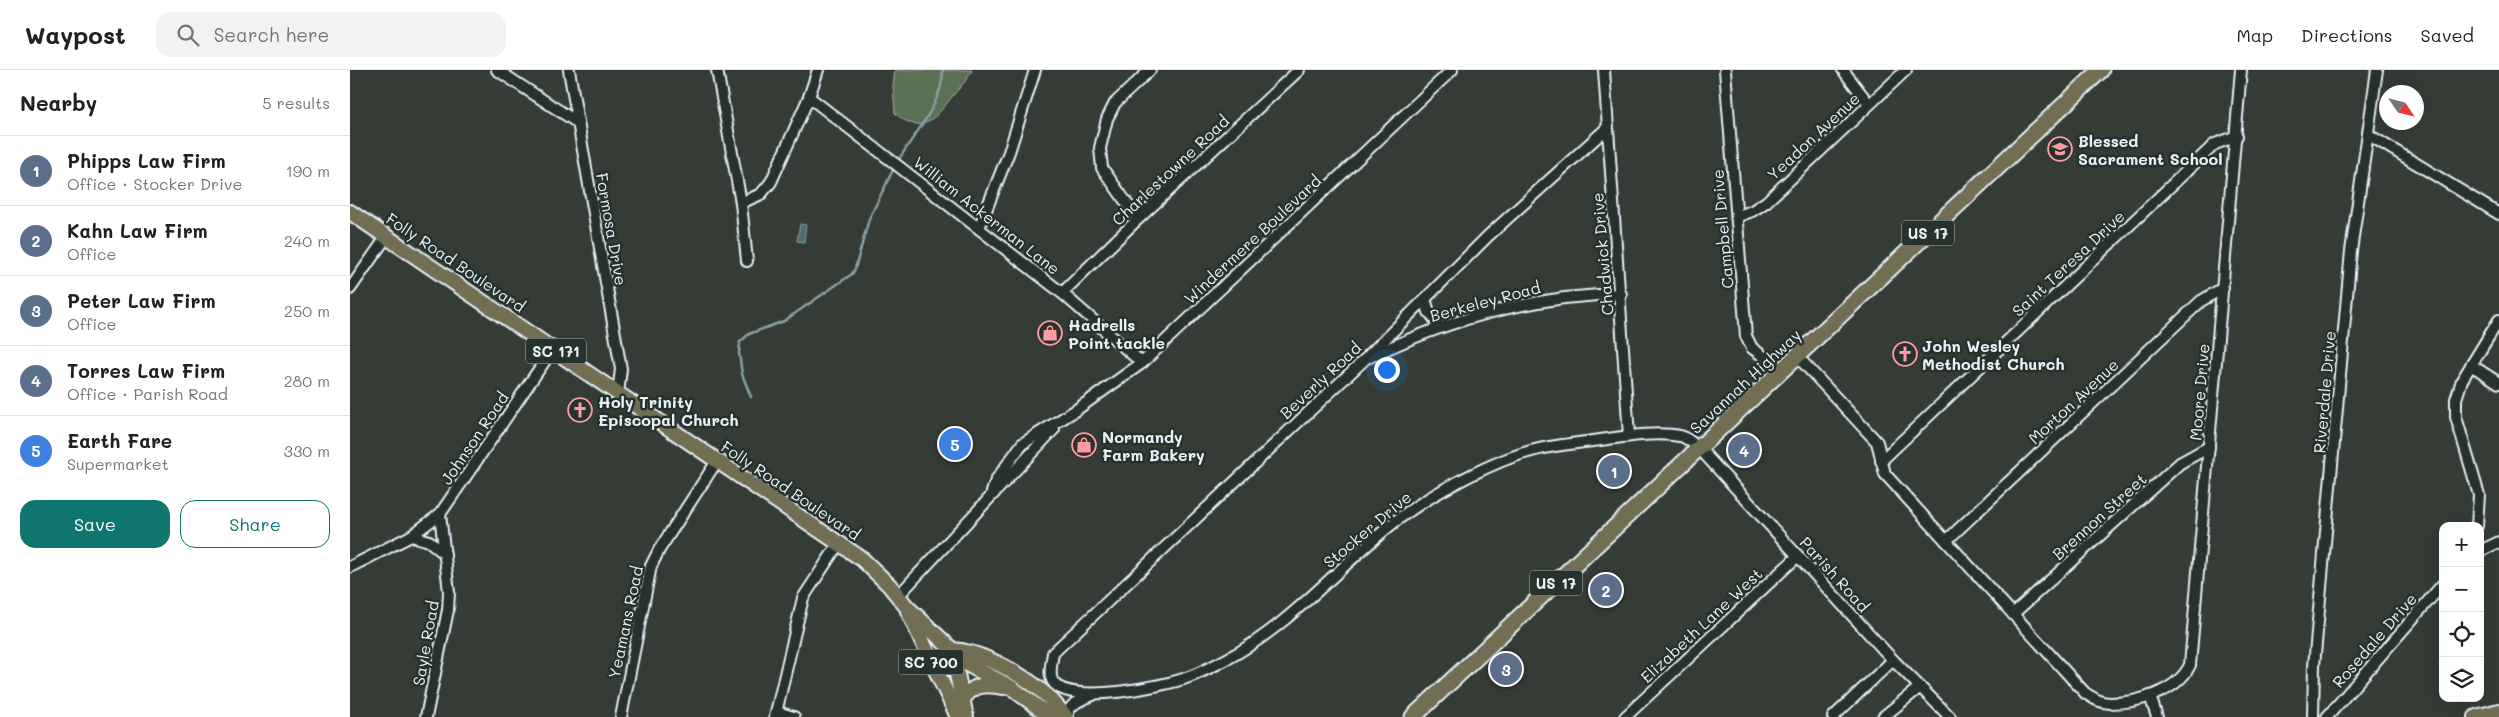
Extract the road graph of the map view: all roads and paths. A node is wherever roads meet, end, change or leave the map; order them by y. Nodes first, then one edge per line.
1 (497, 70) edge
2 (568, 70) edge
3 (717, 70) edge
4 (818, 70) edge
5 (1035, 70) edge
6 (1150, 70) edge
7 (1299, 70) edge
8 (1452, 70) edge
9 (1604, 70) edge
10 (1725, 70) edge
11 (1843, 70) edge
12 (1906, 70) edge
13 (2101, 70) edge
14 (2242, 70) edge
15 (2377, 70) edge
16 (809, 97) junction
17 (1869, 104) junction
18 (578, 123) junction
19 (1607, 128) junction
20 (2369, 135) junction
21 (2237, 136) junction
22 (741, 203) junction
23 (350, 212) edge
24 (2499, 214) edge
25 (1736, 217) junction
26 (1138, 218) junction
27 (979, 228) junction
28 (387, 236) junction
29 (747, 261) dead end
30 (2223, 288) junction
31 (350, 289) edge
32 (1062, 293) junction
33 (1621, 294) junction
34 (1425, 299) junction
35 (2499, 320) edge
36 (1442, 326) junction
37 (553, 349) junction
38 (1797, 356) junction
39 (1363, 361) junction
40 (1142, 363) junction
41 (2472, 365) junction
42 (1782, 370) junction
43 (2499, 383) edge
44 (618, 394) junction
45 (1063, 419) junction
46 (1629, 436) junction
47 (2209, 447) junction
48 (1699, 448) junction
49 (718, 461) junction
50 (1880, 461) junction
51 (991, 495) junction
52 (440, 514) junction
53 (2477, 522) edge
54 (411, 536) junction
55 (1946, 541) junction
56 (2499, 542) edge
57 (839, 543) junction
58 (2484, 549) edge
59 (445, 554) junction
60 (1798, 556) junction
61 (350, 567) edge
62 (2439, 589) edge
63 (902, 601) junction
64 (2013, 614) junction
65 (952, 650) junction
66 (1053, 653) joint
67 (1893, 660) junction
68 (1920, 687) junction
69 (1012, 688) junction
70 (1100, 693) junction
71 (2150, 696) junction
72 (963, 698) junction
73 (2499, 711) edge
74 (776, 715) edge
75 (426, 717) edge
76 (621, 717) edge
77 (794, 717) edge
78 (958, 717) edge
79 (966, 717) edge
80 (1051, 717) edge
81 (1067, 717) edge
82 (1413, 717) edge
83 (1625, 717) edge
84 (1833, 717) edge
85 (1883, 717) edge
86 (1950, 717) edge
87 (2157, 717) edge
88 (2313, 717) edge
89 (2327, 717) edge
90 (2476, 717) edge

1 - 18 street
2 - 18 street, Formosa Drive
3 - 22 street
4 - 16 street
5 - 27 street
6 - 26 street
7 - 26 street, Charlestowne Road
8 - 40 street, Windermere Boulevard
9 - 19 street, Chadwick Drive
10 - 25 street, Campbell Drive
11 - 17 street
12 - 17 street, Yeadon Avenue
13 - 38 highway, Savannah Highway / US 17
14 - 21 street, Moore Drive
15 - 20 street, Riverdale Drive
16 - 22 street
16 - 27 street, William Ackerman Lane
17 - 25 street, Yeadon Avenue
18 - 44 street, Formosa Drive
19 - 33 street, Chadwick Drive
19 - 34 street, Beverly Road
20 - 24 street
20 - 88 street, Riverdale Drive
21 - 30 street, Moore Drive
21 - 50 street, Saint Teresa Drive
22 - 29 street
23 - 28 main road, Folly Road Boulevard / SC 171
25 - 42 street, Campbell Drive
26 - 32 street, Charlestowne Road
27 - 32 street, William Ackerman Lane
28 - 31 street
28 - 37 main road, Folly Road Boulevard / SC 171
30 - 47 street, Moore Drive
30 - 55 street, Morton Avenue
32 - 40 street, William Ackerman Lane
33 - 36 street, Berkeley Road
33 - 46 street, Chadwick Drive
34 - 36 street
34 - 39 street, Beverly Road
35 - 41 street
36 - 39 street, Berkeley Road
37 - 44 main road, Folly Road Boulevard / SC 171
37 - 52 street, Johnson Road
38 - 42 highway, Savannah Highway / US 17
38 - 50 street, Moore Drive
39 - 66 street, Beverly Road
40 - 45 street, Windermere Boulevard
41 - 43 street
41 - 53 street
42 - 48 highway, Savannah Highway / US 17
44 - 49 main road, Folly Road Boulevard / SC 171
45 - 51 street, Windermere Boulevard
45 - 51 street, Windermere Boulevard
46 - 48 street, Stocker Drive
46 - 70 street, Stocker Drive
47 - 64 street, Brennon Street
47 - 71 street, Moore Drive
48 - 60 street, Parish Road
48 - 82 highway, Savannah Highway / US 17
49 - 57 main road, Folly Road Boulevard / SC 171
49 - 76 street, Yeamans Road
50 - 55 street, Moore Drive
51 - 63 street, Windermere Boulevard
52 - 54 street, Johnson Road
52 - 59 street, Sayle Road
54 - 59 street
54 - 61 street, Johnson Road
55 - 64 street, Moore Drive
56 - 58 street
57 - 63 main road, Folly Road Boulevard / SC 171
57 - 74 street
59 - 75 street, Sayle Road
60 - 67 street, Parish Road
60 - 83 street, Elizabeth Lane West
62 - 89 street, Rosedale Drive
63 - 65 main road, Folly Road Boulevard / SC 171
63 - 78 main road, Folly Road Boulevard / SC 700
64 - 71 street, Moore Drive
65 - 69 main road, Folly Road Boulevard
65 - 72 main road, SC 700
65 - 81 main road
66 - 70 street, Stocker Drive
67 - 68 street, Parish Road
67 - 84 street
68 - 85 street
68 - 86 street, Parish Road
69 - 72 main road
69 - 80 main road, Folly Road Boulevard
70 - 81 street, Stocker Drive
71 - 87 street
72 - 79 main road, SC 700
73 - 90 main road
74 - 77 street

